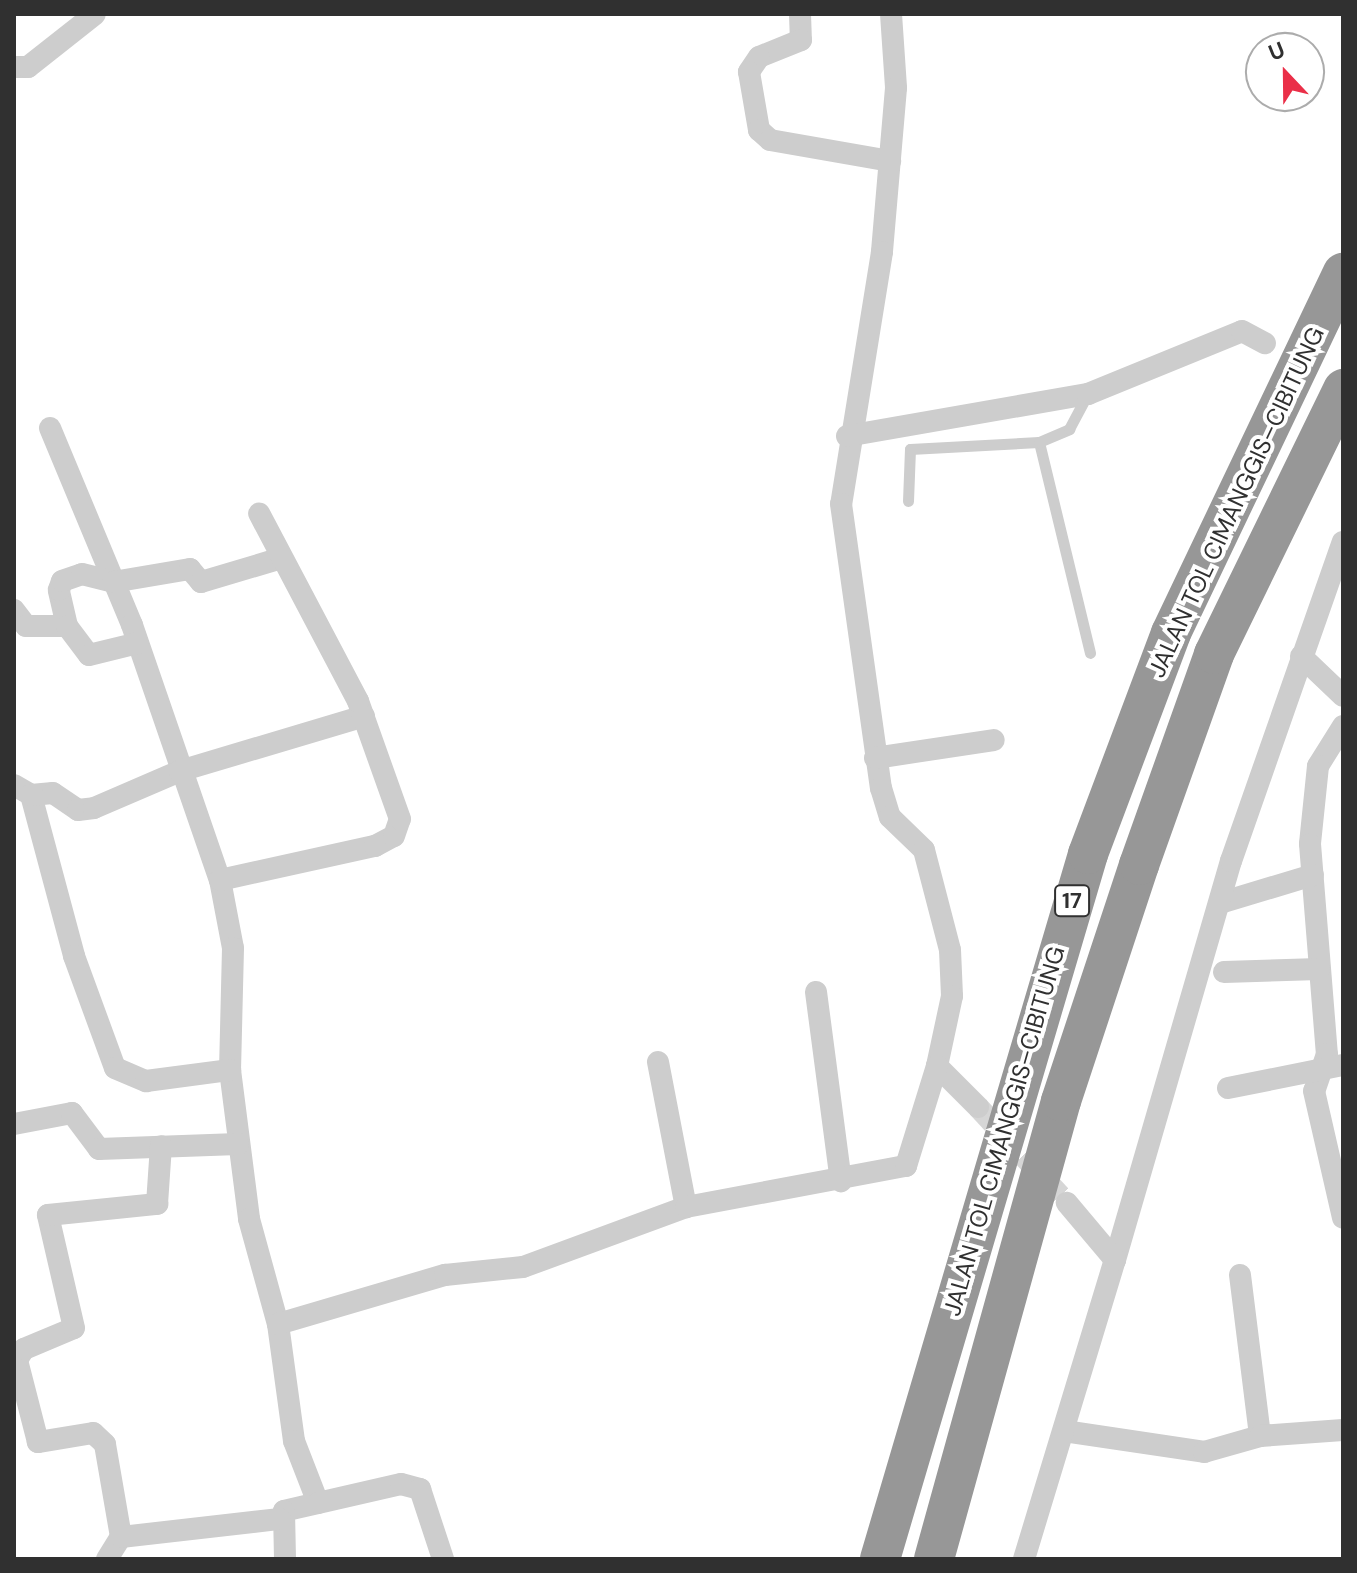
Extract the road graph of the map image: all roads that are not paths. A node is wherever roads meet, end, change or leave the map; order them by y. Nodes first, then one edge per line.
1 (95, 14) edge
2 (800, 14) edge
3 (891, 14) edge
4 (14, 67) edge
5 (890, 161) junction
6 (1343, 273) edge
7 (1265, 343) dead end
8 (1343, 389) edge
9 (1088, 394) junction
10 (50, 428) dead end
11 (847, 436) junction
12 (1039, 442) junction
13 (908, 501) dead end
14 (259, 513) dead end
15 (1342, 546) edge
16 (278, 559) junction
17 (113, 582) junction
18 (14, 610) edge
19 (67, 626) junction
20 (138, 643) junction
21 (1090, 653) dead end
22 (1301, 656) junction
23 (1343, 696) edge
24 (364, 716) junction
25 (1343, 726) edge
26 (994, 740) dead end
27 (875, 758) junction
28 (180, 771) junction
29 (23, 790) edge
30 (1313, 875) junction
31 (220, 880) junction
32 (1220, 903) junction
33 (1319, 969) junction
34 (1224, 972) dead end
35 (816, 992) dead end
36 (658, 1062) dead end
37 (937, 1066) junction
38 (1335, 1066) edge
39 (230, 1070) junction
40 (1228, 1088) dead end
41 (978, 1107) tunnel mouth
42 (14, 1124) edge
43 (238, 1144) junction
44 (161, 1146) junction
45 (841, 1181) junction
46 (1067, 1203) tunnel mouth
47 (686, 1207) junction
48 (1343, 1218) edge
49 (1115, 1260) junction
50 (1240, 1275) dead end
51 (278, 1324) junction
52 (1343, 1430) edge
53 (1064, 1431) junction
54 (1260, 1436) junction
55 (318, 1503) junction
56 (280, 1519) junction
57 (121, 1537) junction
58 (107, 1559) edge
59 (285, 1559) edge
60 (443, 1559) edge
61 (880, 1559) edge
62 (934, 1559) edge
63 (1024, 1559) edge

1 - 4 street
2 - 5 street
3 - 5 street
5 - 11 street
6 - 61 highway, JALAN TOL CIMANGGIS–CIBITUNG / 17
7 - 9 street
8 - 62 highway, JALAN TOL CIMANGGIS–CIBITUNG / 17
9 - 11 street
9 - 12 lane
10 - 17 street
11 - 27 street
12 - 13 lane
12 - 21 lane
14 - 16 street
15 - 22 street
16 - 17 street
16 - 24 street
17 - 19 street
17 - 20 street
18 - 19 street
19 - 20 street
20 - 28 street
22 - 23 street
22 - 32 street
24 - 28 street
24 - 31 street
25 - 30 street
26 - 27 street
27 - 37 street
28 - 29 street
28 - 31 street
29 - 39 street
30 - 32 street
30 - 33 street
31 - 39 street
32 - 49 street
33 - 34 street
33 - 38 street
35 - 45 street
36 - 47 street
37 - 41 street
37 - 45 street
38 - 40 street
38 - 48 street
39 - 43 street
42 - 44 street
43 - 44 street
43 - 51 street
44 - 57 street
45 - 47 street
46 - 49 street
47 - 51 street
49 - 53 street
50 - 54 street
51 - 55 street
52 - 54 street
53 - 54 street
53 - 63 street
55 - 56 street
55 - 60 street
56 - 57 street
56 - 59 street
57 - 58 street

